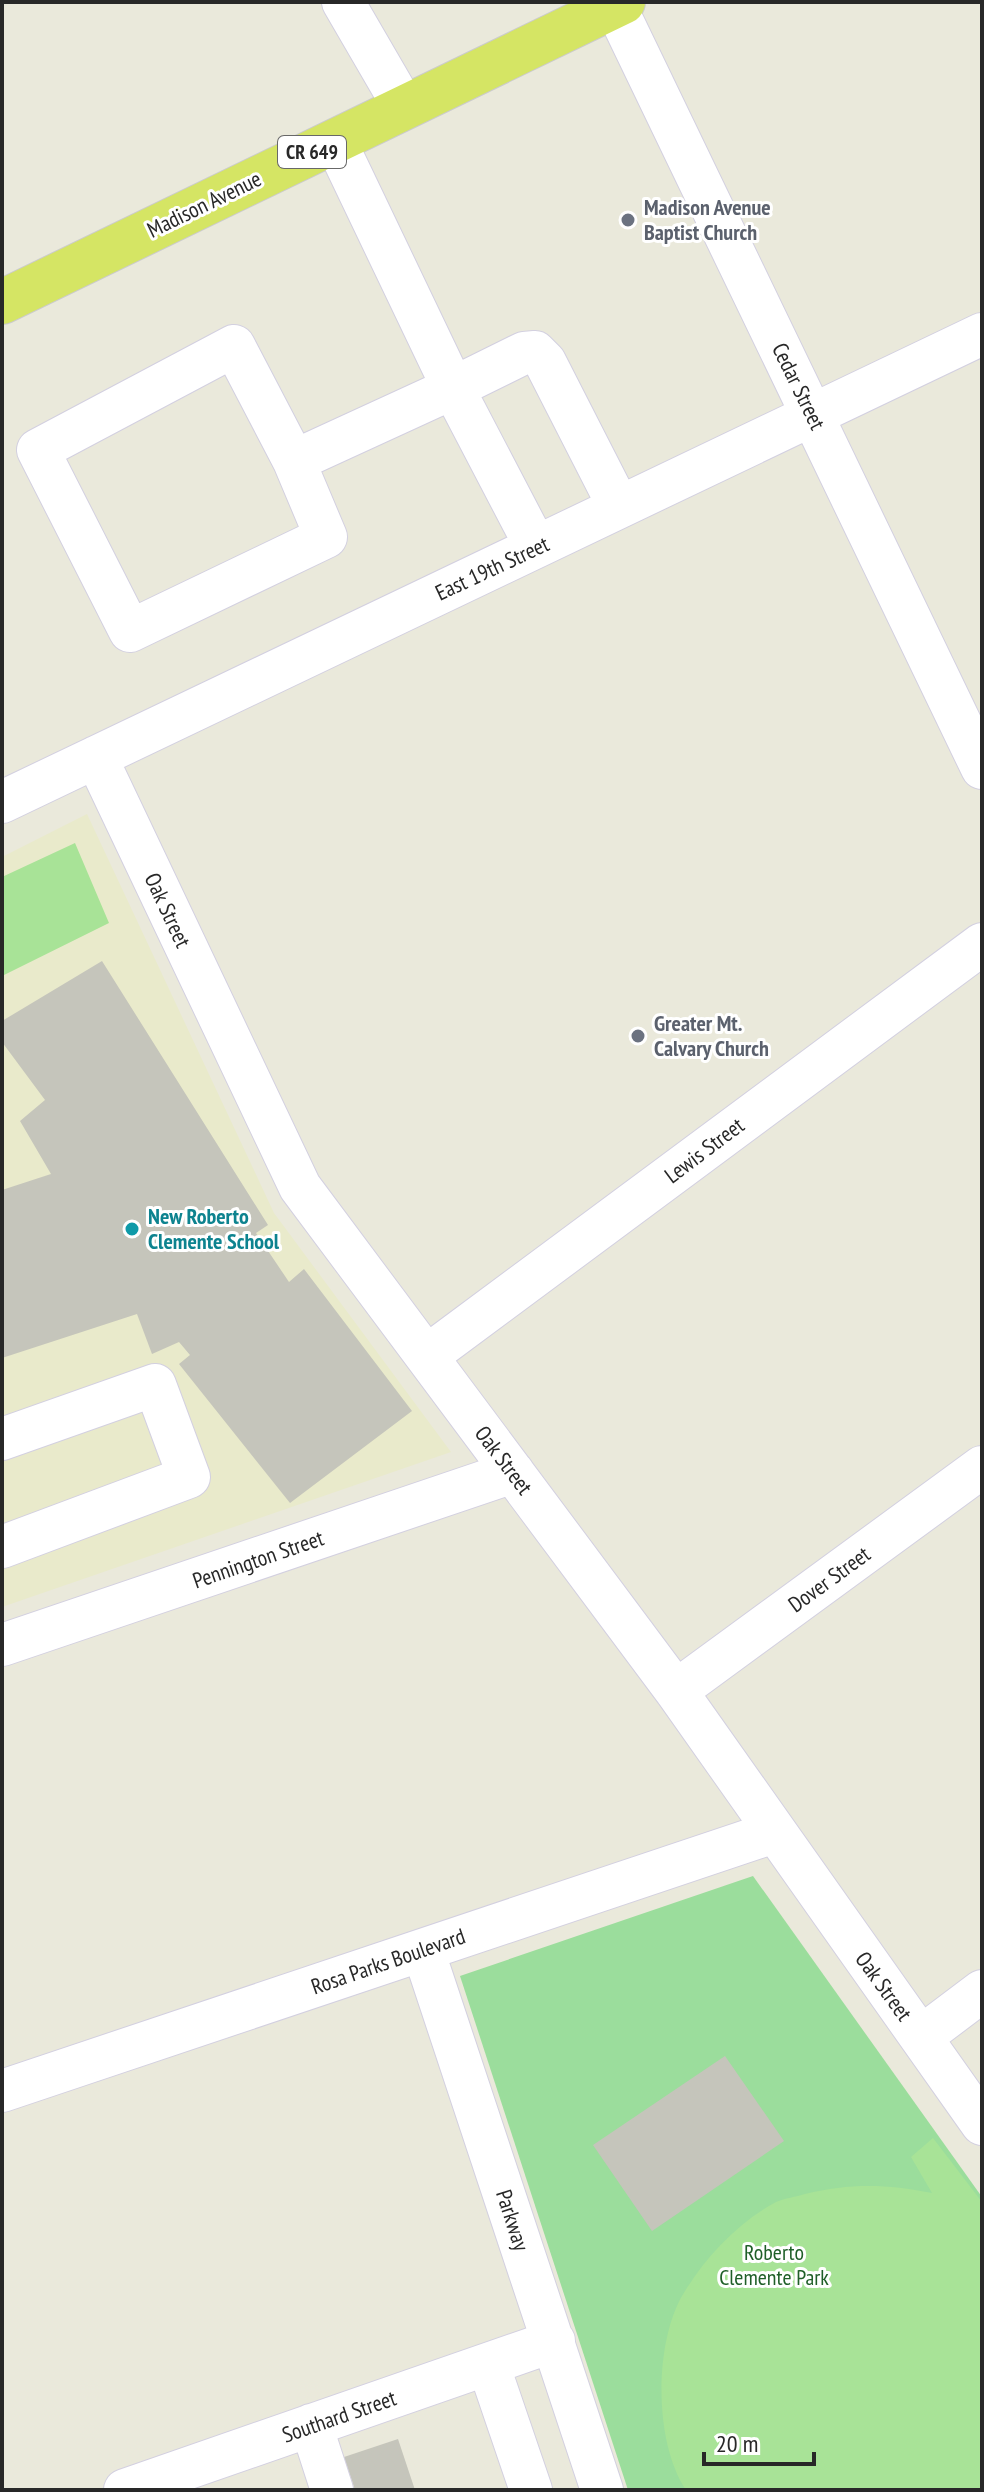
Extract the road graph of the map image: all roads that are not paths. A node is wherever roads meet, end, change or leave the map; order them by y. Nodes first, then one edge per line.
1 (343, 2) edge
2 (619, 4) edge
3 (404, 107) junction
4 (335, 141) junction
5 (2, 302) edge
6 (982, 334) edge
7 (453, 388) junction
8 (813, 415) junction
9 (294, 461) junction
10 (619, 507) junction
11 (536, 547) junction
12 (96, 757) junction
13 (982, 768) edge
14 (2, 802) edge
15 (982, 944) edge
16 (427, 1356) junction
17 (2, 1439) edge
18 (982, 1467) edge
19 (513, 1472) junction
20 (2, 1547) edge
21 (2, 1645) edge
22 (676, 1691) junction
23 (774, 1832) junction
24 (423, 1950) junction
25 (982, 1991) edge
26 (921, 2037) junction
27 (2, 2091) edge
28 (982, 2124) edge
29 (554, 2341) junction
30 (488, 2364) junction
31 (311, 2425) junction
32 (125, 2490) edge
33 (332, 2490) edge
34 (531, 2490) edge
35 (602, 2490) edge

1 - 3 street
2 - 3 main road, Madison Avenue / CR 649
2 - 8 street, Cedar Street
3 - 4 main road, Madison Avenue / CR 649
4 - 5 main road, Madison Avenue / CR 649
4 - 7 street
6 - 8 street, East 19th Street
7 - 9 street
7 - 10 street
7 - 11 street
8 - 10 street, East 19th Street
8 - 13 street, Cedar Street
9 - 9 street
10 - 11 street, East 19th Street
11 - 12 street, East 19th Street
12 - 14 street, East 19th Street
12 - 16 street, Oak Street
15 - 16 street, Lewis Street
16 - 19 street, Oak Street
17 - 20 street
18 - 22 street, Dover Street
19 - 21 street, Pennington Street
19 - 22 street, Oak Street
22 - 23 street, Oak Street
23 - 24 street, Rosa Parks Boulevard
23 - 26 street, Oak Street
24 - 27 street, Rosa Parks Boulevard
24 - 29 street, Parkway
25 - 26 street
26 - 28 street, Oak Street
29 - 30 street, Southard Street
29 - 35 street, Parkway
30 - 31 street, Southard Street
30 - 34 street
31 - 32 street, Southard Street
31 - 33 street

